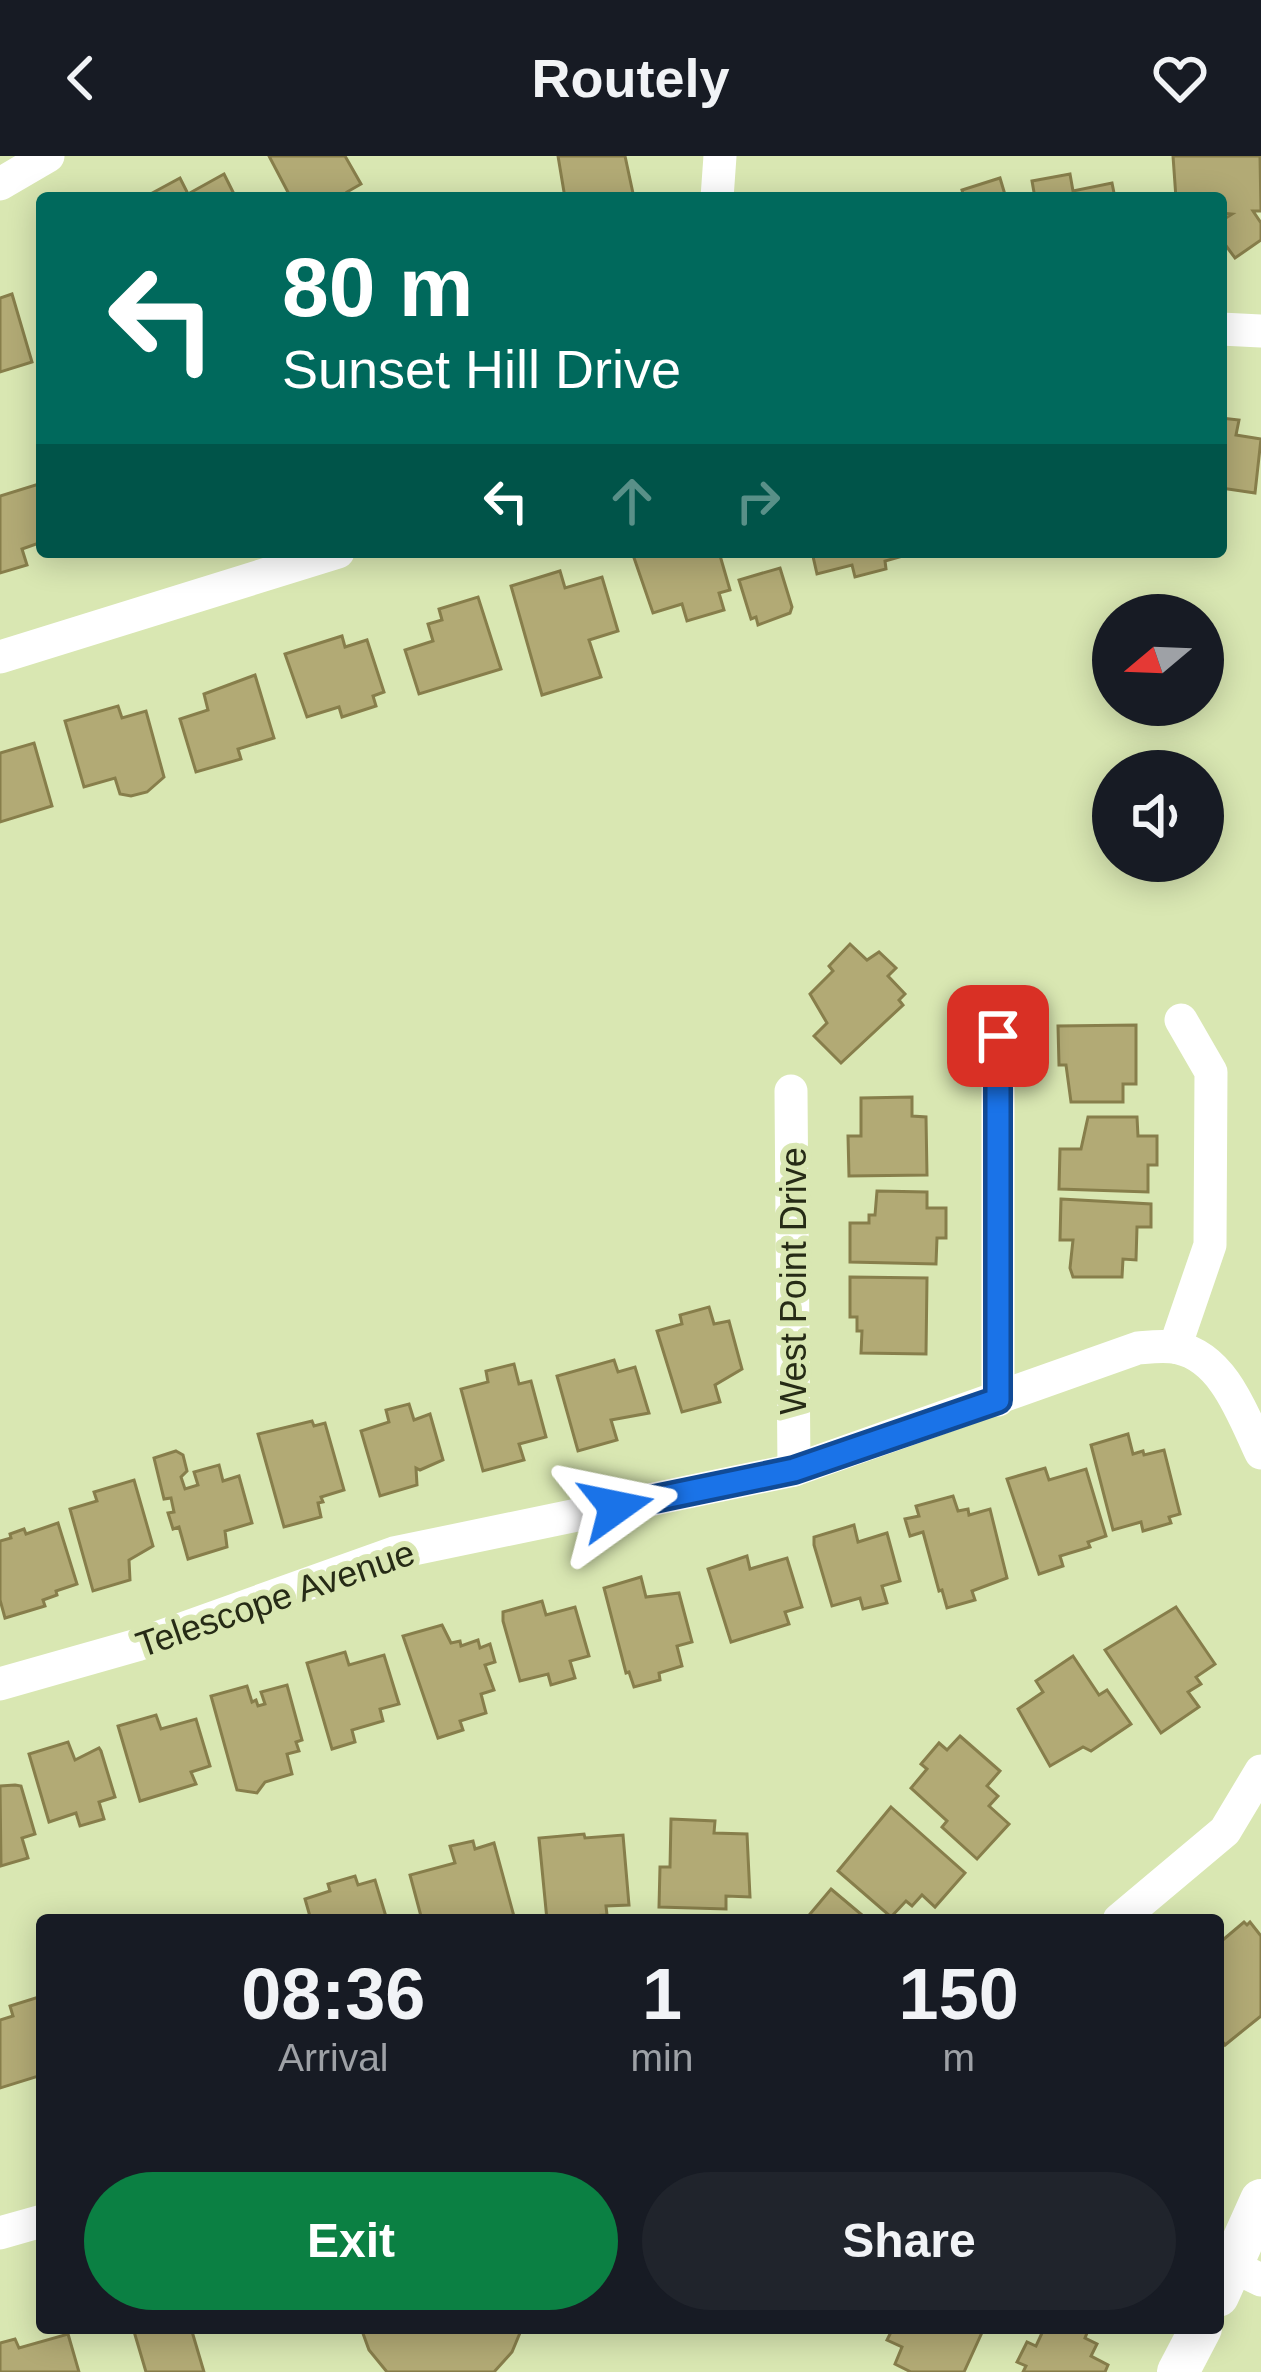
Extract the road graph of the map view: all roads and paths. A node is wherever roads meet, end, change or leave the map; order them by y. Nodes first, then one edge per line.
1 (48, 156) edge
2 (720, 156) edge
3 (0, 184) edge
4 (717, 192) edge
5 (1227, 329) edge
6 (1261, 331) edge
7 (319, 558) edge
8 (0, 658) edge
9 (1181, 1020) dead end
10 (998, 1036) dead end
11 (791, 1091) dead end
12 (1175, 1347) junction
13 (998, 1400) junction
14 (1261, 1453) edge
15 (794, 1470) junction
16 (0, 1684) edge
17 (1261, 1771) edge
18 (1126, 1914) edge
19 (1261, 2200) edge
20 (36, 2223) edge
21 (0, 2233) edge
22 (1233, 2275) edge
23 (1198, 2334) edge
24 (1178, 2372) edge

1 - 3 street
2 - 4 street
5 - 6 street
7 - 8 street
9 - 12 street
10 - 13 street
11 - 15 street, West Point Drive
12 - 13 street, Telescope Avenue
12 - 14 street
13 - 15 street, Telescope Avenue
15 - 16 street, Telescope Avenue
17 - 18 street
19 - 22 street
20 - 21 street
23 - 24 street

